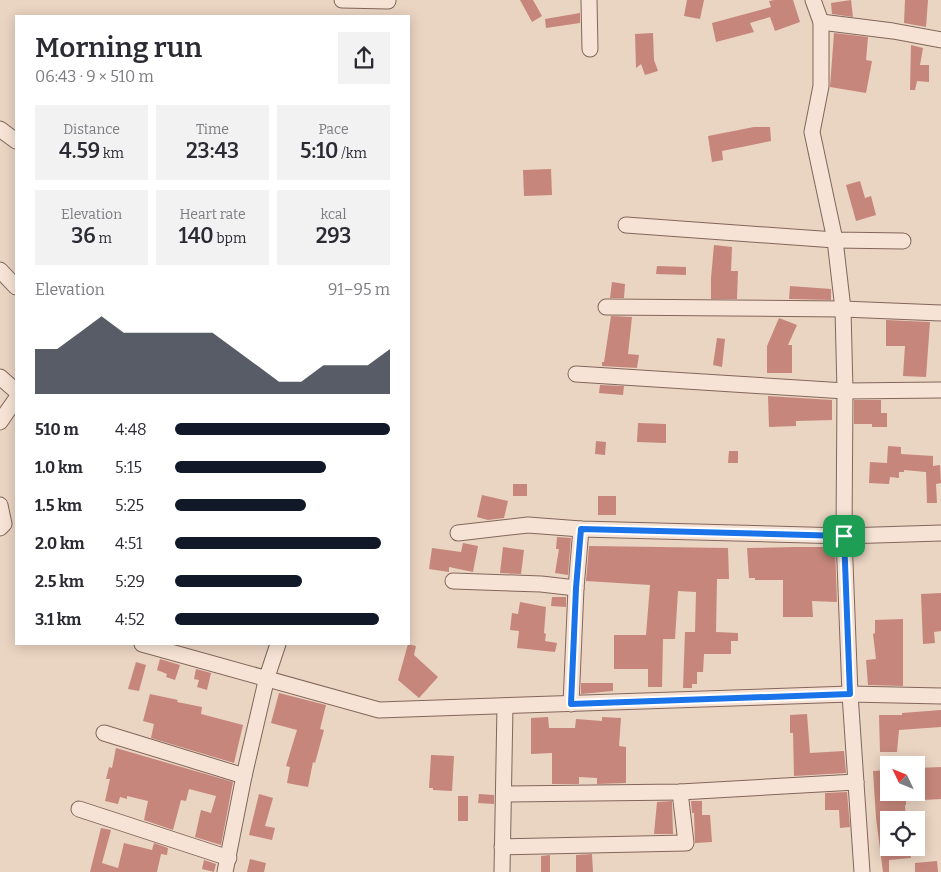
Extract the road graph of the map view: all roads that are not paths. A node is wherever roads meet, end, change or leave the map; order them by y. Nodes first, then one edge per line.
1 (342, 0) edge
2 (589, 0) edge
3 (813, 0) edge
4 (387, 6) edge
5 (821, 22) junction
6 (941, 40) edge
7 (590, 49) dead end
8 (0, 129) edge
9 (15, 140) edge
10 (626, 225) dead end
11 (835, 240) junction
12 (903, 241) dead end
13 (0, 270) edge
14 (15, 286) edge
15 (606, 307) dead end
16 (843, 309) junction
17 (941, 313) edge
18 (576, 374) dead end
19 (0, 378) edge
20 (15, 389) edge
21 (941, 390) edge
22 (845, 392) junction
23 (15, 400) edge
24 (0, 422) edge
25 (0, 505) edge
26 (0, 528) edge
27 (581, 529) junction
28 (458, 533) dead end
29 (941, 533) edge
30 (844, 536) junction
31 (452, 581) dead end
32 (576, 588) junction
33 (146, 645) edge
34 (278, 645) edge
35 (267, 677) junction
36 (850, 694) junction
37 (941, 696) edge
38 (571, 704) junction
39 (505, 706) junction
40 (104, 733) dead end
41 (244, 776) junction
42 (856, 782) junction
43 (680, 792) junction
44 (505, 794) junction
45 (79, 809) dead end
46 (502, 847) junction
47 (227, 865) edge
48 (502, 872) edge
49 (862, 872) edge

1 - 4 street
2 - 7 street
3 - 5 street
5 - 6 street
5 - 11 street
8 - 9 street
10 - 11 street
11 - 12 street
11 - 16 street
13 - 14 street
15 - 16 street
16 - 17 street
16 - 22 street
18 - 22 street
19 - 20 street
21 - 22 street
22 - 30 street
23 - 24 street
25 - 26 street
27 - 28 street
27 - 30 street
27 - 32 street
29 - 30 street
30 - 36 street
31 - 32 street
32 - 38 street
33 - 35 street
34 - 35 street
35 - 39 street
35 - 41 street
36 - 37 street
36 - 38 street
36 - 42 street
38 - 39 street
39 - 44 street
40 - 41 street
41 - 47 street
42 - 43 street
42 - 49 street
43 - 44 street
43 - 46 street
44 - 46 street
45 - 47 street
46 - 48 street

